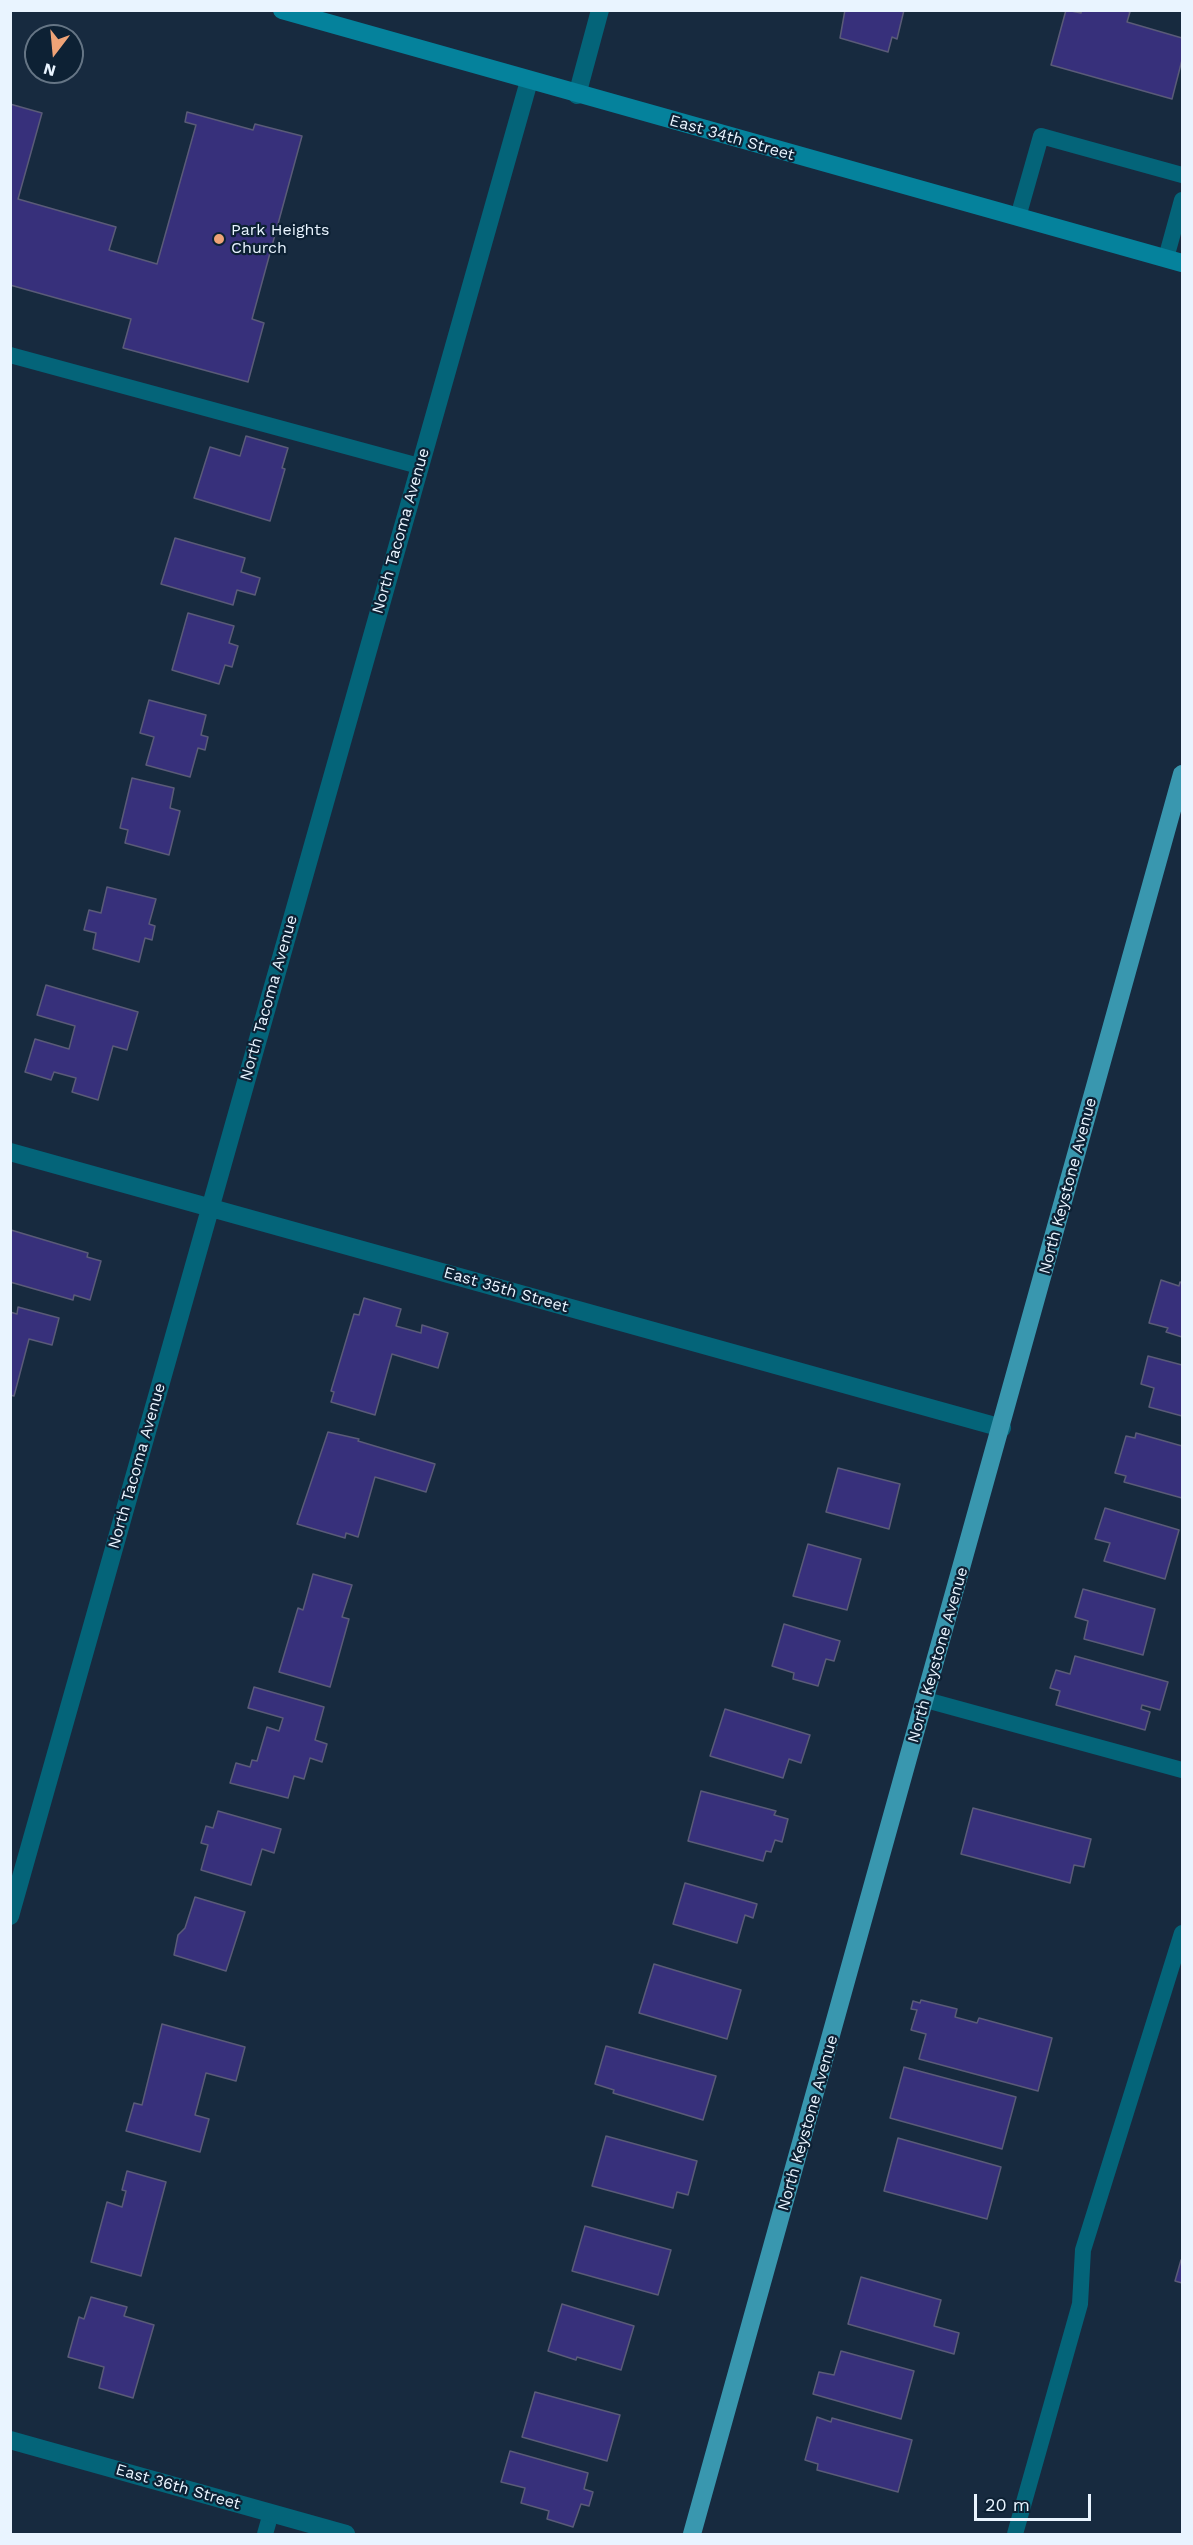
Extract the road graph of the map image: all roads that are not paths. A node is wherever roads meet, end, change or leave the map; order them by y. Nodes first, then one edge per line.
1 (282, 10) edge
2 (600, 10) edge
3 (529, 81) junction
4 (577, 95) junction
5 (1182, 175) edge
6 (1182, 200) edge
7 (1018, 217) junction
8 (1174, 261) edge
9 (10, 355) edge
10 (419, 466) junction
11 (1182, 774) edge
12 (10, 1152) edge
13 (210, 1207) junction
14 (1002, 1428) junction
15 (926, 1700) junction
16 (1182, 1770) edge
17 (10, 1916) edge
18 (1182, 1933) edge
19 (10, 2440) edge
20 (271, 2513) junction
21 (265, 2535) edge
22 (346, 2535) edge
23 (692, 2535) edge
24 (1015, 2535) edge

1 - 3 main road, East 34th Street
2 - 4 street
3 - 4 main road, East 34th Street
3 - 10 street, North Tacoma Avenue
4 - 7 main road, East 34th Street
5 - 7 lane
6 - 8 lane
7 - 8 main road, East 34th Street
9 - 10 lane
10 - 13 street, North Tacoma Avenue
11 - 14 main road, North Keystone Avenue
12 - 13 street, East 35th Street
13 - 14 street, East 35th Street
13 - 17 street, North Tacoma Avenue
14 - 15 main road, North Keystone Avenue
15 - 16 lane
15 - 23 main road, North Keystone Avenue
18 - 24 lane
19 - 20 street, East 36th Street
20 - 21 lane
20 - 22 street, East 36th Street

